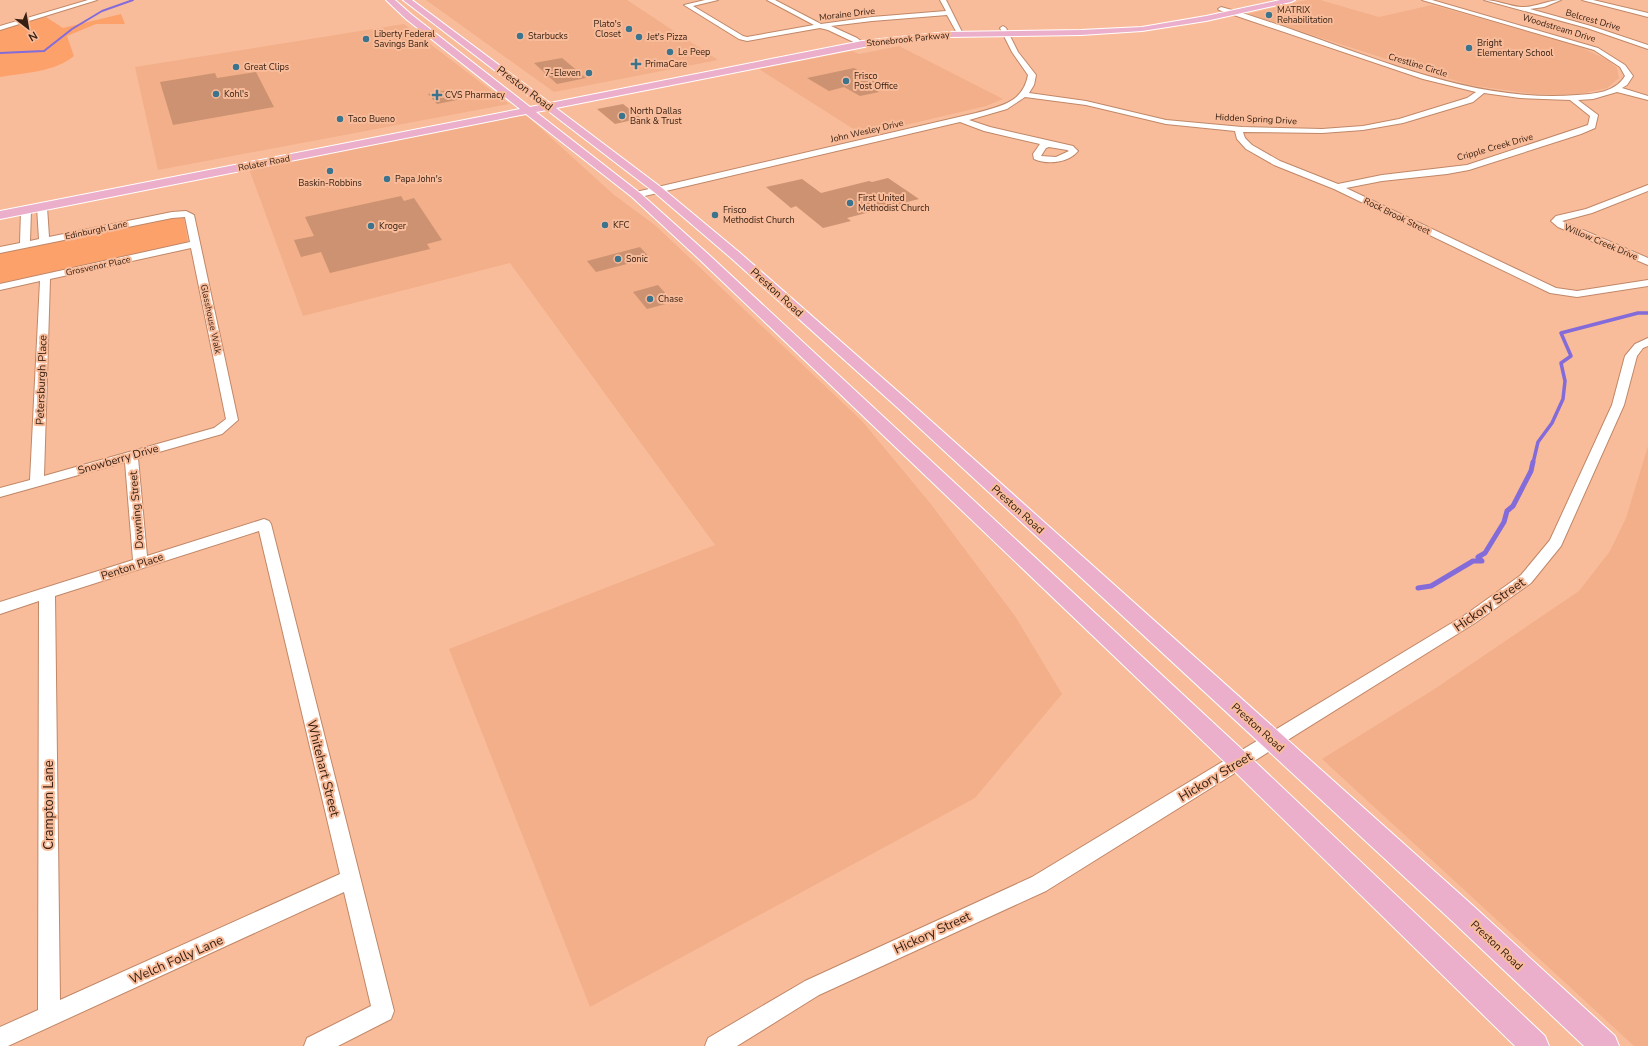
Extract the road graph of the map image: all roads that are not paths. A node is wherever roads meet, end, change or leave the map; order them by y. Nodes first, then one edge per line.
1 (94, 0) edge
2 (715, 0) edge
3 (770, 0) edge
4 (943, 0) edge
5 (1263, 0) edge
6 (1290, 0) edge
7 (1425, 0) edge
8 (1487, 0) edge
9 (1558, 0) edge
10 (1586, 0) edge
11 (393, 1) edge
12 (408, 1) edge
13 (1222, 9) junction
14 (1522, 9) junction
15 (1232, 12) junction
16 (950, 13) junction
17 (1648, 15) edge
18 (1489, 18) junction
19 (820, 26) junction
20 (0, 28) edge
21 (1121, 28) junction
22 (959, 31) junction
23 (1004, 31) junction
24 (844, 41) junction
25 (856, 43) junction
26 (1648, 47) edge
27 (476, 51) junction
28 (458, 55) junction
29 (760, 61) junction
30 (1616, 89) junction
31 (1483, 91) junction
32 (1024, 95) junction
33 (1571, 98) junction
34 (1648, 98) edge
35 (546, 104) junction
36 (525, 108) junction
37 (959, 119) junction
38 (1242, 129) junction
39 (1048, 144) dead end
40 (262, 159) junction
41 (1337, 187) junction
42 (1648, 188) edge
43 (658, 190) junction
44 (636, 195) junction
45 (30, 198) junction
46 (0, 204) edge
47 (42, 207) junction
48 (26, 210) junction
49 (0, 215) edge
50 (190, 217) joint
51 (44, 241) junction
52 (196, 244) junction
53 (25, 245) junction
54 (0, 250) edge
55 (1648, 262) edge
56 (45, 277) junction
57 (1648, 283) edge
58 (0, 287) edge
59 (1648, 341) edge
60 (232, 420) joint
61 (131, 456) junction
62 (37, 482) junction
63 (0, 492) edge
64 (264, 524) joint
65 (140, 564) junction
66 (47, 593) junction
67 (0, 608) edge
68 (1272, 741) junction
69 (1239, 761) junction
70 (351, 879) junction
71 (49, 1016) junction
72 (0, 1038) edge
73 (315, 1046) edge
74 (716, 1046) edge
75 (1535, 1046) edge
76 (1605, 1046) edge

1 - 20 street
2 - 19 street, Moraine Drive
3 - 19 street
4 - 16 street
5 - 13 main road, Stonebrook Parkway
6 - 15 main road, Stonebrook Parkway
7 - 18 street, Woodstream Drive
8 - 14 street, Belcrest Drive
9 - 14 street
10 - 17 street
11 - 12 main road
11 - 28 main road, Preston Road
12 - 27 main road, Preston Road
13 - 15 street, Crestline Circle
13 - 21 main road, Stonebrook Parkway
14 - 18 street
14 - 26 street, Belcrest Drive
15 - 21 main road, Stonebrook Parkway
15 - 31 street, Crestline Circle
16 - 19 street, Moraine Drive
16 - 22 street
18 - 30 street, Woodstream Drive
19 - 24 street
19 - 25 street
21 - 23 main road, Stonebrook Parkway
22 - 23 main road, Stonebrook Parkway
22 - 25 main road, Stonebrook Parkway
23 - 32 street
24 - 25 main road, Stonebrook Parkway
24 - 29 main road, Stonebrook Parkway
25 - 29 main road, Stonebrook Parkway
27 - 28 main road
27 - 35 main road, Preston Road
28 - 36 main road, Preston Road
29 - 35 main road, Stonebrook Parkway
30 - 33 street, Crestline Circle
30 - 34 street
31 - 33 street, Crestline Circle
31 - 38 street, Hidden Spring Drive
32 - 37 street, John Wesley Drive
32 - 38 street, Hidden Spring Drive
33 - 41 street, Cripple Creek Drive
35 - 36 main road, Stonebrook Parkway
35 - 43 main road, Preston Road
36 - 40 main road, Rolater Road
36 - 44 main road, Preston Road
37 - 39 street
37 - 43 street, John Wesley Drive
38 - 41 street, Rock Brook Street
40 - 45 main road, Rolater Road
40 - 47 main road, Rolater Road
41 - 57 street, Rock Brook Street
42 - 55 street, Willow Creek Drive
43 - 44 street, John Wesley Drive
43 - 68 main road, Preston Road
44 - 69 main road, Preston Road
45 - 46 main road, Rolater Road
45 - 47 main road
45 - 48 main road
47 - 48 main road, Rolater Road
47 - 51 street
48 - 49 main road, Rolater Road
48 - 53 street
50 - 51 street, Edinburgh Lane
50 - 52 street, Glasshouse Walk
51 - 53 street, Edinburgh Lane
52 - 56 street, Grosvenor Place
52 - 60 street, Glasshouse Walk
53 - 54 street, Edinburgh Lane
56 - 58 street, Grosvenor Place
56 - 62 street, Petersburgh Place
59 - 68 street, Hickory Street
60 - 61 street, Snowberry Drive
61 - 62 street, Snowberry Drive
61 - 65 street, Downing Street
62 - 63 street, Snowberry Drive
64 - 65 street, Penton Place
64 - 70 street, Whitehart Street
65 - 66 street, Penton Place
66 - 67 street, Penton Place
66 - 71 street, Crampton Lane
68 - 69 street, Hickory Street
68 - 76 main road, Preston Road
69 - 74 street, Hickory Street
69 - 75 main road, Preston Road
70 - 71 street, Welch Folly Lane
70 - 73 street, Whitehart Street
71 - 72 street, Welch Folly Lane

